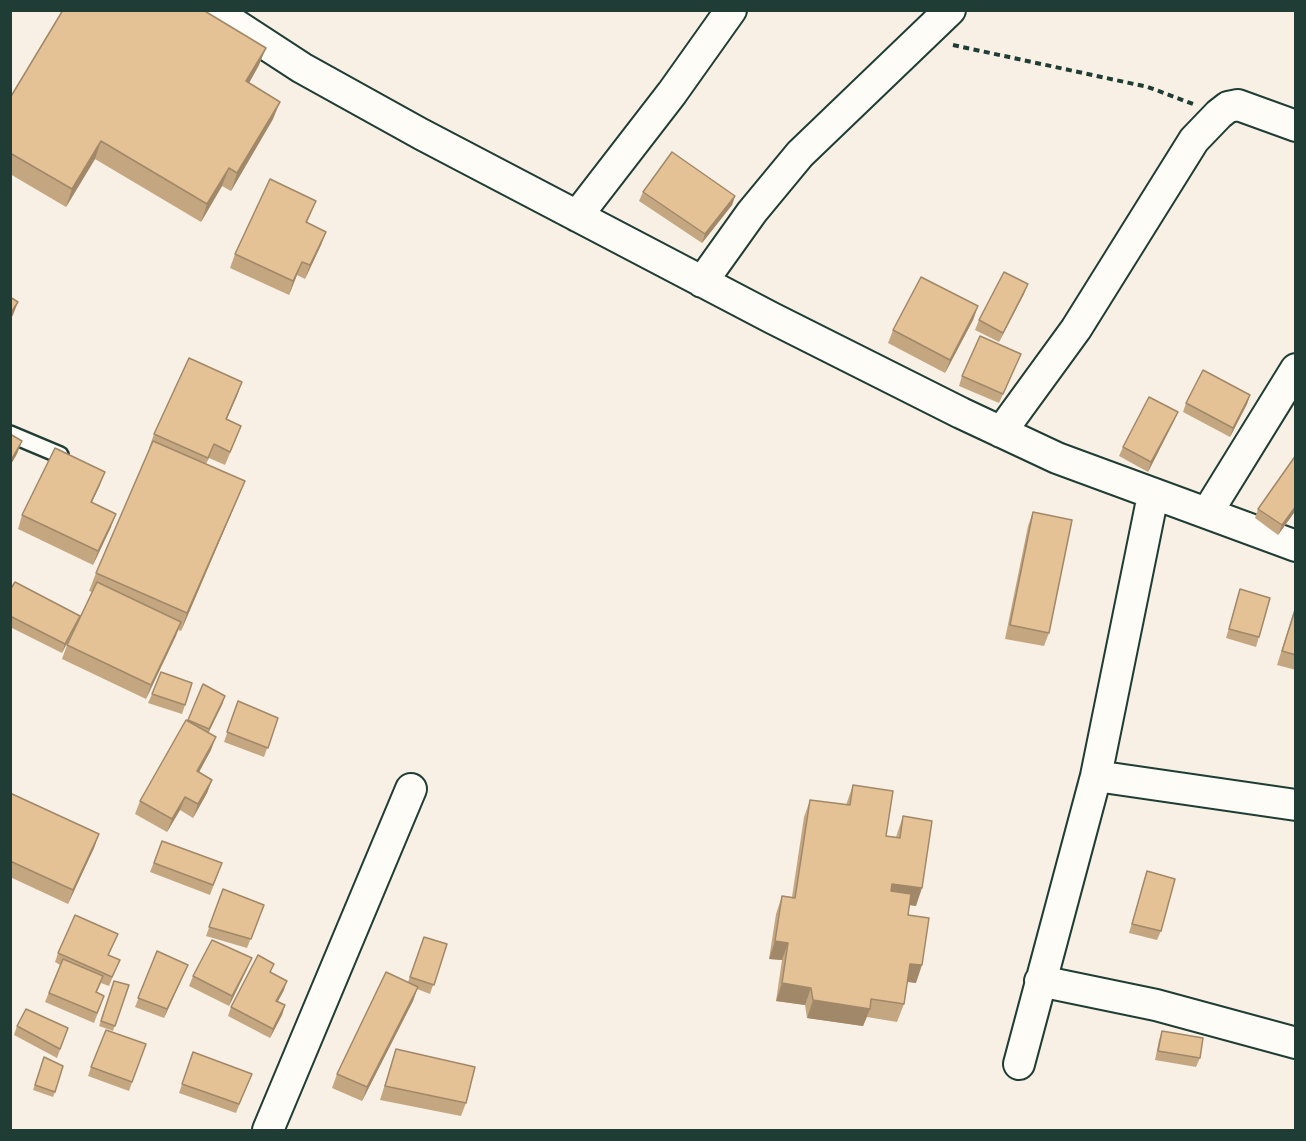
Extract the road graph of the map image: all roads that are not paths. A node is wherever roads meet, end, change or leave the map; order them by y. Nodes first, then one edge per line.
1 (213, 10) edge
2 (731, 10) edge
3 (950, 10) edge
4 (1296, 126) edge
5 (577, 216) junction
6 (702, 282) junction
7 (1296, 369) edge
8 (1001, 432) junction
9 (10, 434) edge
10 (60, 455) edge
11 (1153, 495) junction
12 (1207, 513) junction
13 (1296, 546) edge
14 (1096, 776) junction
15 (411, 789) dead end
16 (1296, 805) edge
17 (1040, 981) junction
18 (1296, 1043) edge
19 (1019, 1064) dead end
20 (268, 1131) edge

1 - 5 street
2 - 5 street
3 - 6 street
4 - 8 street
5 - 6 street
6 - 8 street
7 - 12 street
8 - 11 street
9 - 10 lane
11 - 12 street
11 - 14 street
12 - 13 street
14 - 16 street
14 - 17 street
15 - 20 street
17 - 18 street
17 - 19 street

